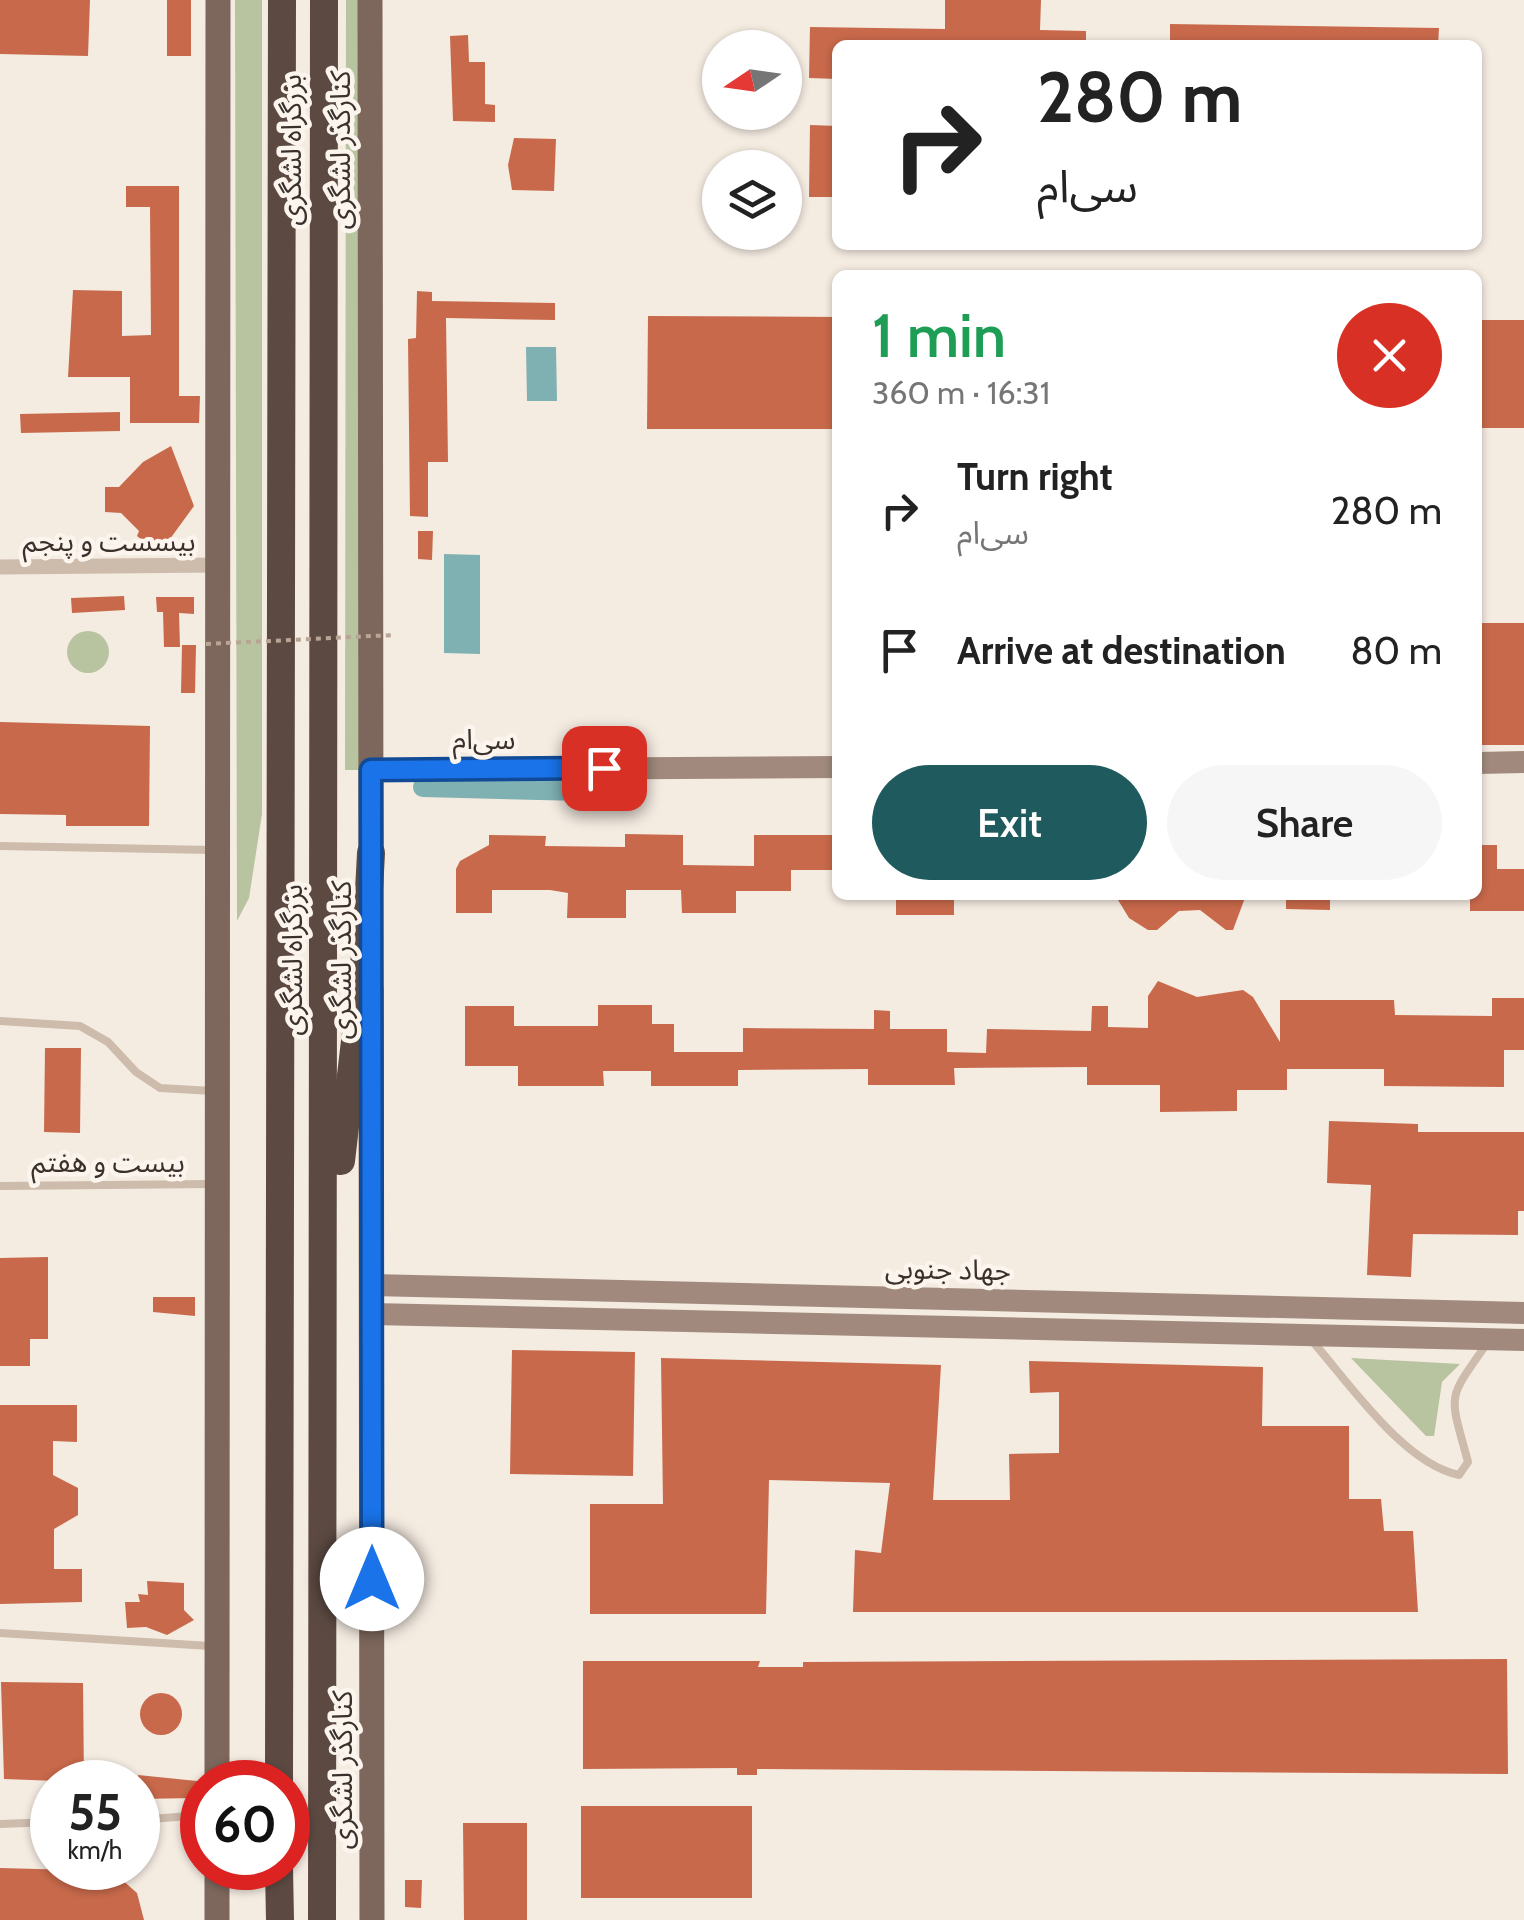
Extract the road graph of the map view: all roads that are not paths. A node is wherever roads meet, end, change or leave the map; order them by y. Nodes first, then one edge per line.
1 (218, 0) edge
2 (282, 0) edge
3 (324, 0) edge
4 (370, 0) edge
5 (218, 566) junction
6 (0, 567) edge
7 (1482, 762) edge
8 (1524, 762) edge
9 (832, 766) edge
10 (371, 770) junction
11 (0, 846) edge
12 (217, 850) junction
13 (371, 853) junction
14 (0, 1021) edge
15 (217, 1091) junction
16 (217, 1184) junction
17 (0, 1186) edge
18 (372, 1285) junction
19 (326, 1287) junction
20 (1524, 1312) edge
21 (372, 1314) junction
22 (1310, 1338) junction
23 (1490, 1339) junction
24 (1524, 1340) edge
25 (0, 1633) edge
26 (217, 1646) junction
27 (217, 1760) edge
28 (279, 1760) edge
29 (30, 1823) edge
30 (0, 1824) edge
31 (217, 1890) edge
32 (280, 1890) edge
33 (217, 1920) edge
34 (280, 1920) edge
35 (322, 1920) edge
36 (372, 1920) edge

1 - 5 main road
2 - 28 highway, بزرگراه لشگری
3 - 19 highway, بزرگراه لشگری
4 - 10 main road, کنارگذر لشگری
5 - 6 street, بیسست و پنجم
5 - 12 main road
7 - 8 street
9 - 10 street, سی‌ام
10 - 13 main road, کنارگذر لشگری
11 - 12 lane
12 - 15 main road
13 - 18 main road, کنارگذر لشگری
13 - 19 highway
14 - 15 lane
15 - 16 main road
16 - 17 lane, بیست و هفتم
16 - 26 main road
18 - 20 street, جهاد جنوبی
18 - 21 main road, کنارگذر لشگری
19 - 35 highway, بزرگراه لشگری
21 - 22 street
21 - 36 main road, کنارگذر لشگری
22 - 23 street
22 - 23 lane
23 - 24 street
25 - 26 lane
26 - 27 main road
29 - 30 lane
31 - 33 main road
32 - 34 highway

